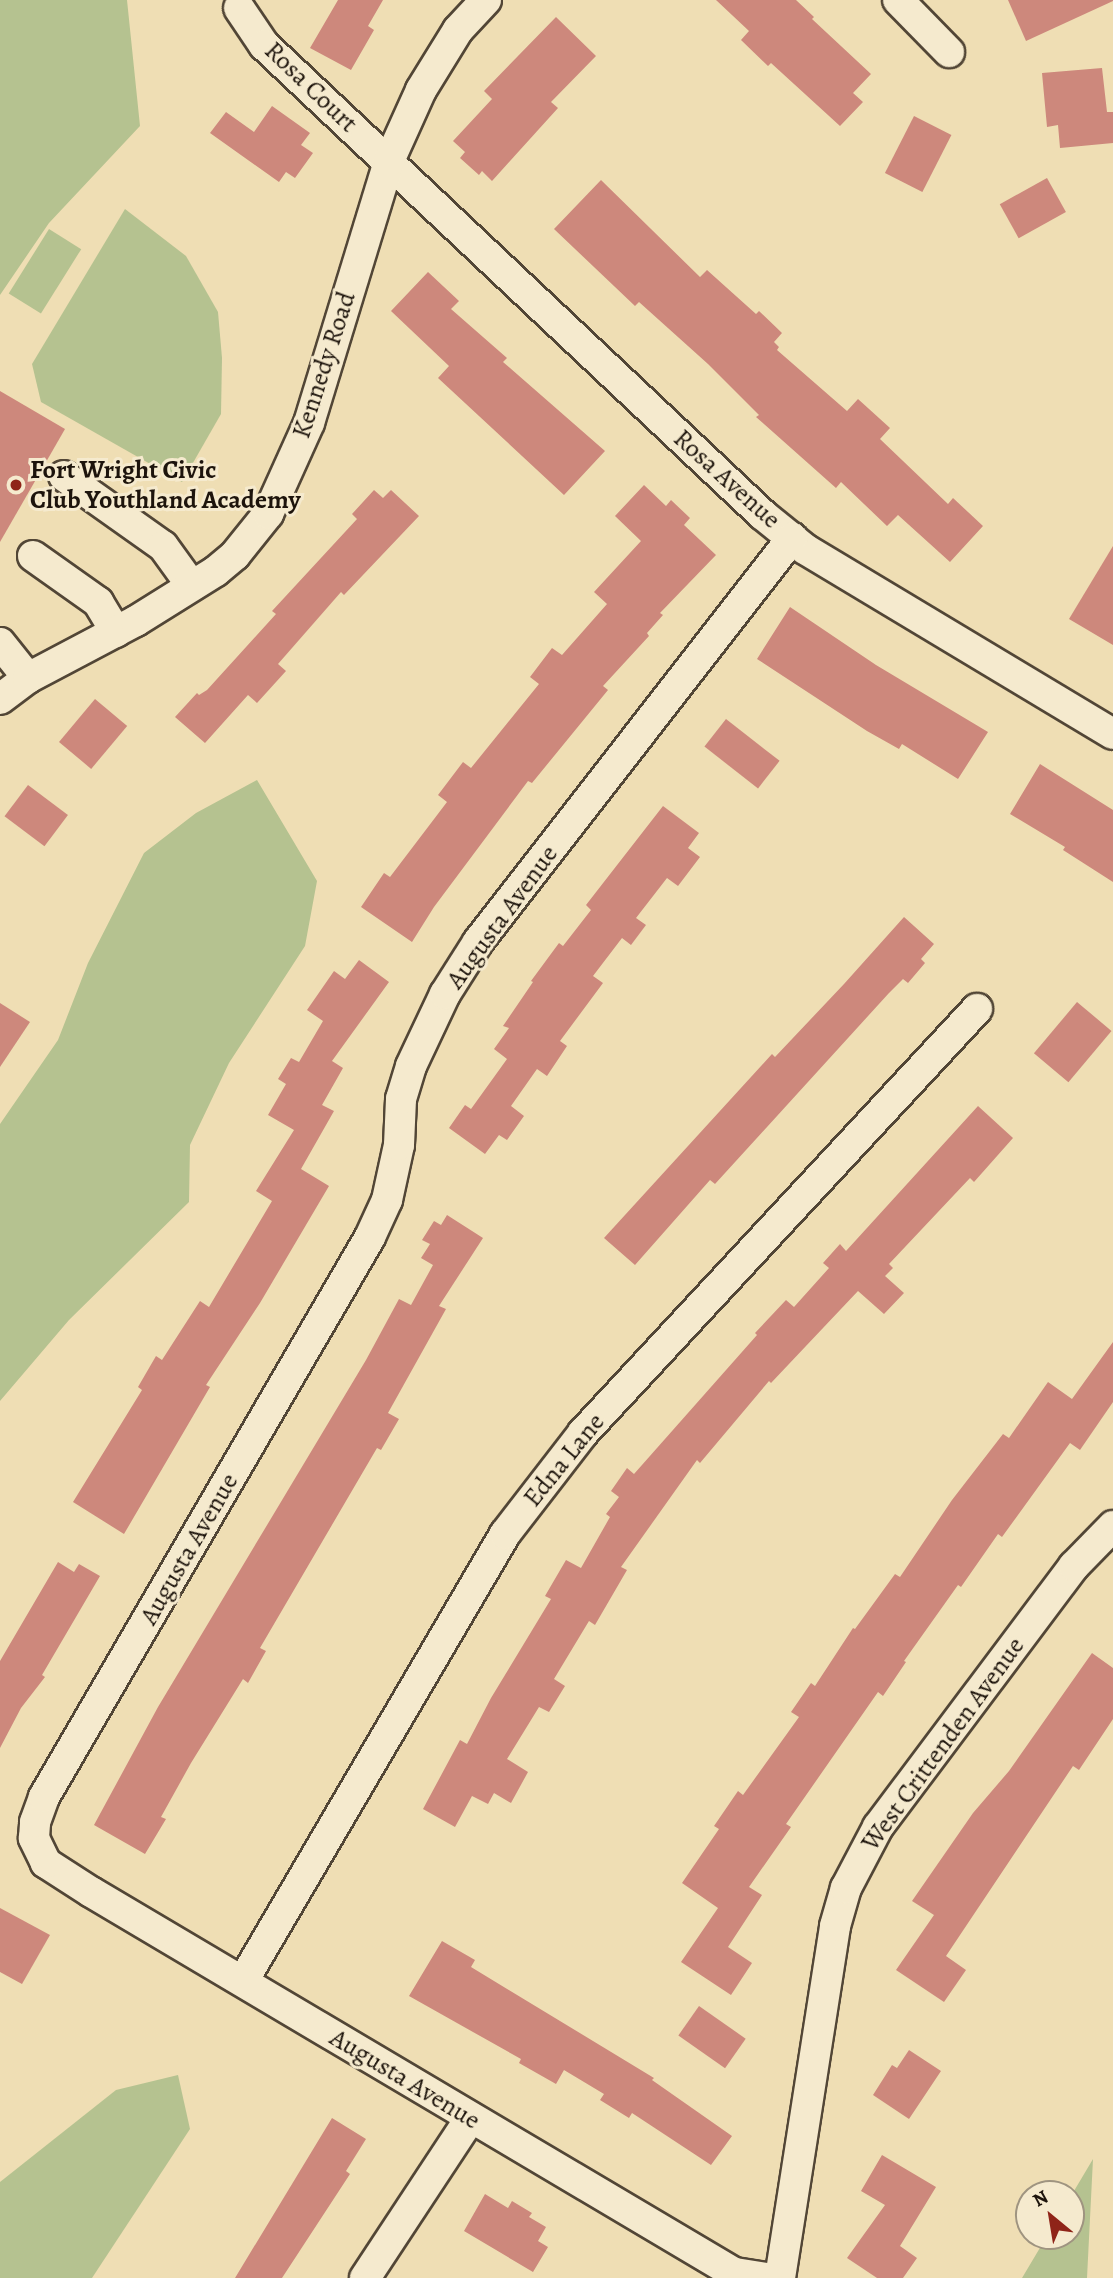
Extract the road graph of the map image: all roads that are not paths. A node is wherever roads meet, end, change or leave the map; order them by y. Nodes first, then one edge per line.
1 (486, 0) edge
2 (898, 0) edge
3 (239, 8) dead end
4 (949, 52) dead end
5 (389, 161) junction
6 (64, 476) dead end
7 (792, 538) junction
8 (33, 556) dead end
9 (192, 586) junction
10 (116, 632) junction
11 (0, 643) edge
12 (28, 678) junction
13 (0, 698) edge
14 (1113, 734) edge
15 (977, 1009) dead end
16 (1113, 1526) edge
17 (243, 1981) junction
18 (470, 2119) junction
19 (365, 2278) edge
20 (766, 2278) edge
21 (780, 2278) edge

1 - 5 street, Kennedy Road
2 - 4 street
3 - 5 street, Rosa Court
5 - 7 street, Rosa Avenue
5 - 9 street, Kennedy Road
6 - 9 street
7 - 14 street, Rosa Avenue
7 - 17 street, Augusta Avenue
8 - 10 street
9 - 10 street, Kennedy Road
10 - 12 street, Kennedy Road
11 - 12 street
12 - 13 street, Kennedy Road
15 - 17 street, Edna Lane
16 - 21 street, West Crittenden Avenue
17 - 18 street, Augusta Avenue
18 - 19 street
18 - 20 street, Augusta Avenue

